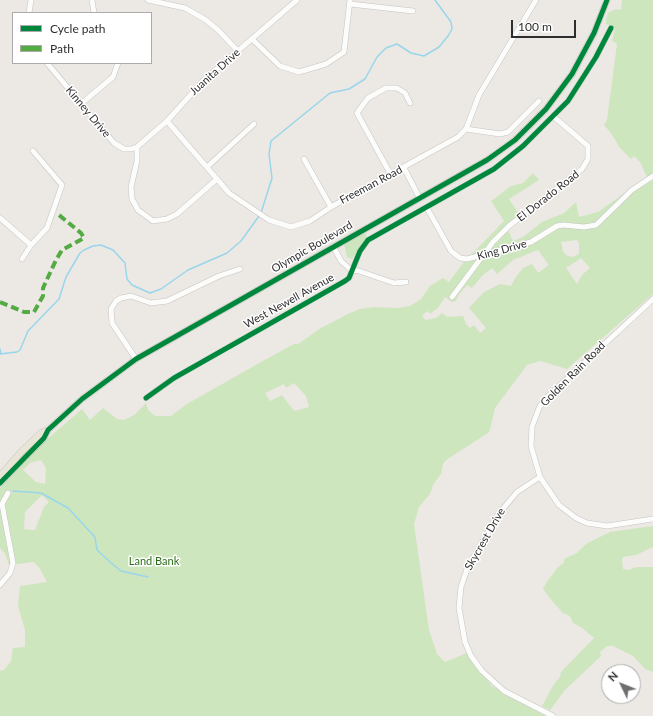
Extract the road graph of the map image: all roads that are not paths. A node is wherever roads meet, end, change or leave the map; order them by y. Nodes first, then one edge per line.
1 (30, 0) edge
2 (92, 0) edge
3 (148, 0) edge
4 (536, 0) edge
5 (296, 1) edge
6 (350, 2) edge
7 (605, 2) edge
8 (413, 11) dead end
9 (28, 12) edge
10 (94, 12) edge
11 (611, 28) dead end
12 (252, 39) junction
13 (238, 51) junction
14 (48, 64) edge
15 (118, 64) edge
16 (539, 101) dead end
17 (410, 102) dead end
18 (82, 104) junction
19 (554, 116) junction
20 (167, 121) junction
21 (254, 124) dead end
22 (466, 129) junction
23 (136, 147) junction
24 (33, 151) dead end
25 (304, 159) dead end
26 (207, 167) junction
27 (404, 168) junction
28 (391, 175) junction
29 (653, 176) edge
30 (217, 179) junction
31 (419, 197) junction
32 (331, 207) junction
33 (427, 208) junction
34 (0, 218) edge
35 (31, 245) junction
36 (333, 246) junction
37 (481, 256) junction
38 (22, 259) dead end
39 (240, 269) dead end
40 (351, 270) junction
41 (406, 282) dead end
42 (452, 297) dead end
43 (653, 299) edge
44 (136, 359) junction
45 (146, 398) dead end
46 (48, 430) junction
47 (2, 471) edge
48 (0, 476) edge
49 (540, 477) junction
50 (0, 483) edge
51 (8, 493) dead end
52 (653, 519) edge
53 (0, 585) edge
54 (553, 716) edge

1 - 9 street
2 - 10 street
3 - 13 street
4 - 22 street, Freeman Road
5 - 12 street, Juanita Drive
6 - 8 street
6 - 12 street
7 - 31 main road, Olympic Boulevard
11 - 19 street, West Newell Avenue
12 - 13 street, Juanita Drive
13 - 20 street, Juanita Drive
14 - 18 street, Kinney Drive
15 - 18 street
16 - 22 street
17 - 28 street
18 - 23 street, Kinney Drive
19 - 33 street, West Newell Avenue
19 - 37 street, El Dorado Road
20 - 23 street, Juanita Drive
20 - 26 street, Freeman Road
21 - 26 street
22 - 27 street, Freeman Road
23 - 30 street
24 - 35 street
25 - 32 street
26 - 30 street, Freeman Road
27 - 28 street, Freeman Road
27 - 31 street
28 - 32 street, Freeman Road
29 - 37 street, King Drive
30 - 32 street, Freeman Road
31 - 36 main road, Olympic Boulevard
33 - 37 street, King Drive
33 - 40 street, West Newell Avenue
34 - 35 street
35 - 38 street
36 - 40 street
36 - 44 main road, Olympic Boulevard
37 - 42 street, El Dorado Road
39 - 44 street
40 - 41 street
40 - 45 street, West Newell Avenue
43 - 49 street, Golden Rain Road
44 - 46 main road, Olympic Boulevard
46 - 47 main road, Olympic Boulevard
46 - 50 main road, Olympic Boulevard
47 - 48 main road, Olympic Boulevard
49 - 52 street, Golden Rain Road
49 - 54 street, Skycrest Drive
51 - 53 street

